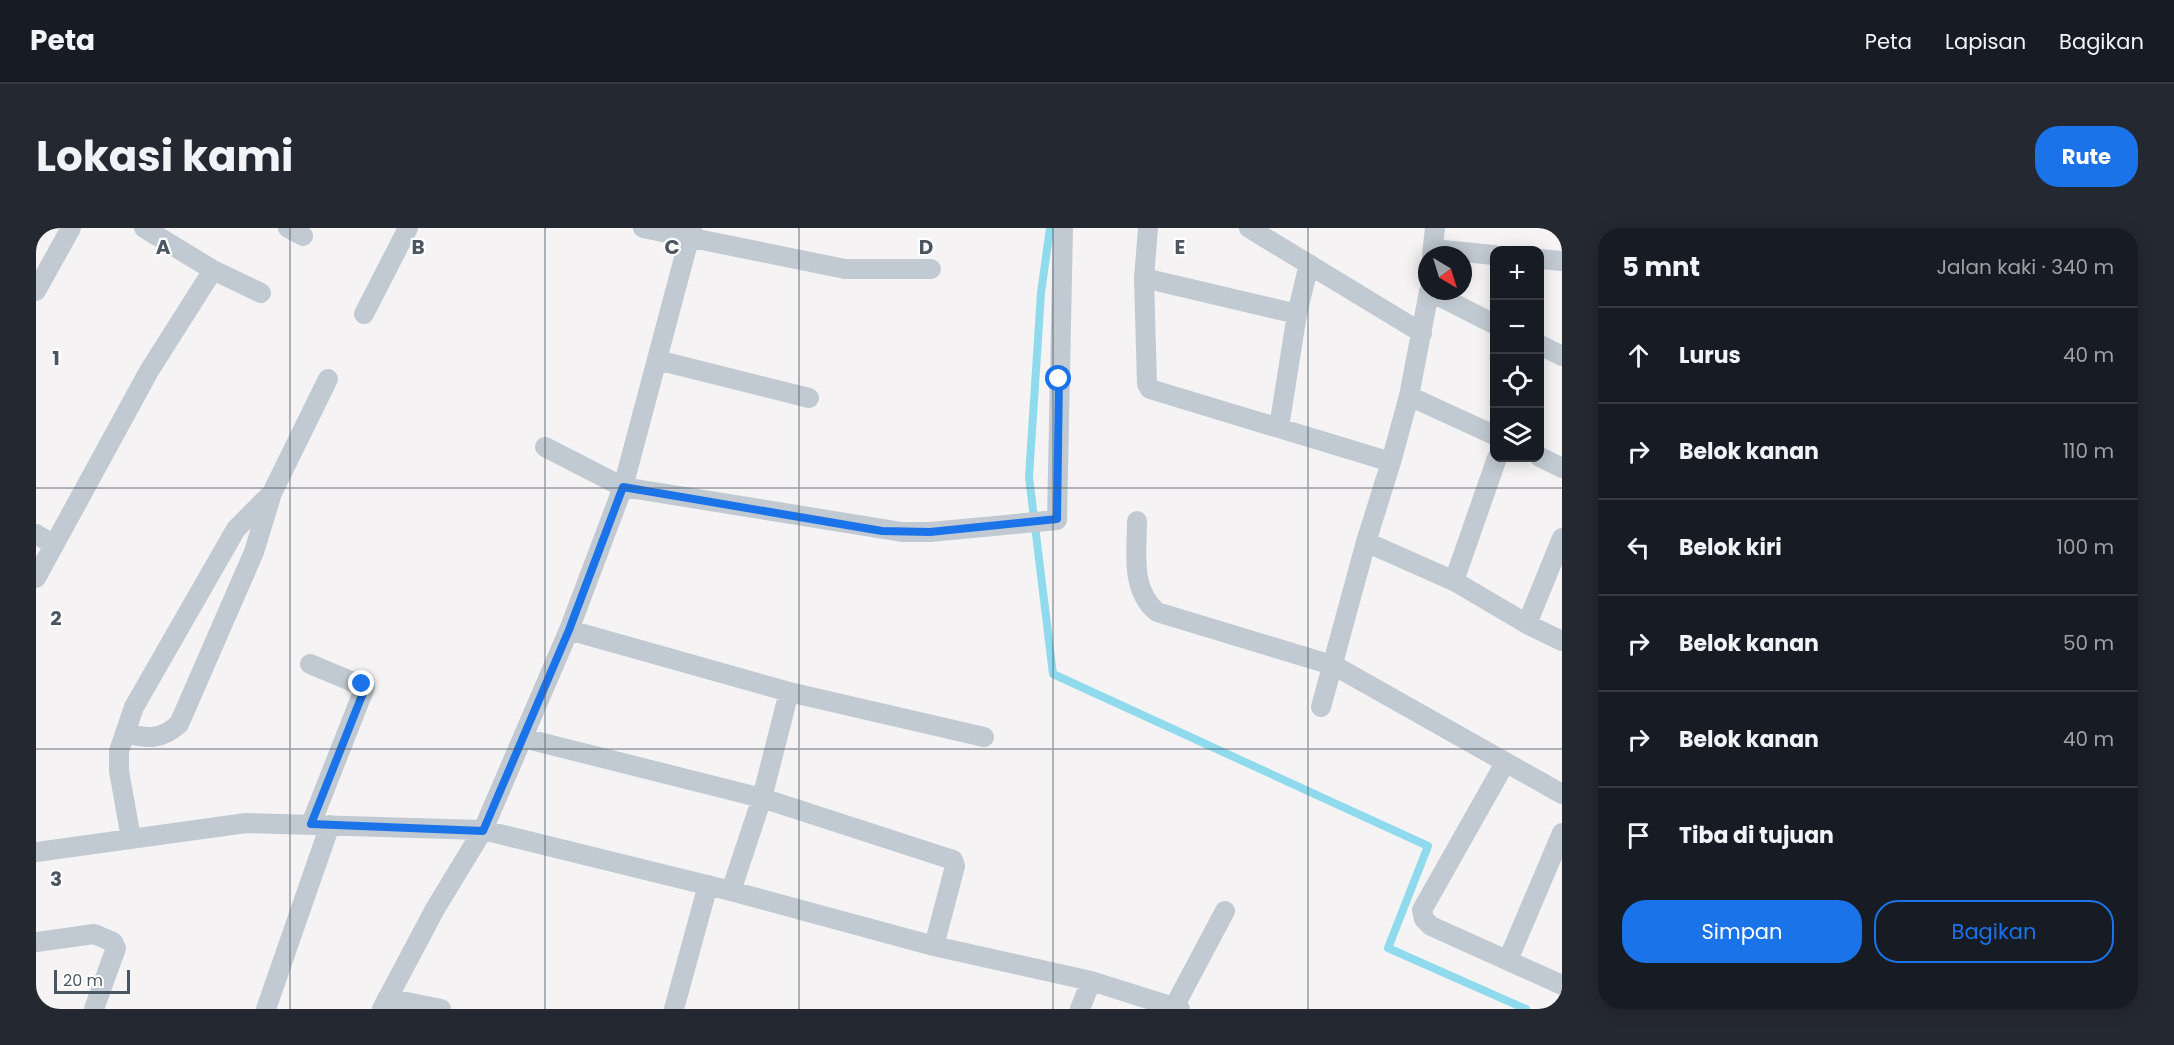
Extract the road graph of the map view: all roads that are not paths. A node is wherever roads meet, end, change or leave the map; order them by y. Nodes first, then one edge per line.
1 (71, 228) edge
2 (144, 228) edge
3 (408, 228) edge
4 (643, 228) edge
5 (1063, 228) edge
6 (1148, 228) edge
7 (1249, 228) edge
8 (1435, 228) edge
9 (690, 233) edge
10 (1434, 246) edge
11 (1472, 254) edge
12 (1490, 255) edge
13 (1544, 259) edge
14 (1562, 261) edge
15 (1310, 264) junction
16 (931, 269) dead end
17 (213, 270) junction
18 (1144, 278) junction
19 (36, 291) edge
20 (261, 293) dead end
21 (1428, 300) edge
22 (1445, 300) edge
23 (364, 314) dead end
24 (1297, 314) junction
25 (1490, 322) edge
26 (1422, 333) junction
27 (1544, 347) edge
28 (1562, 356) edge
29 (657, 360) junction
30 (328, 379) dead end
31 (1409, 396) junction
32 (809, 398) dead end
33 (1279, 427) junction
34 (1490, 433) edge
35 (545, 447) dead end
36 (1544, 459) edge
37 (1391, 462) junction
38 (1496, 462) edge
39 (1562, 468) edge
40 (623, 487) junction
41 (272, 493) junction
42 (1137, 521) dead end
43 (36, 534) edge
44 (1562, 538) edge
45 (1366, 542) junction
46 (54, 545) junction
47 (36, 578) edge
48 (1454, 581) junction
49 (1527, 624) junction
50 (569, 630) junction
51 (1562, 641) edge
52 (310, 664) dead end
53 (1335, 666) junction
54 (789, 692) junction
55 (1321, 707) dead end
56 (125, 734) junction
57 (984, 737) dead end
58 (523, 738) junction
59 (1505, 763) junction
60 (1562, 794) edge
61 (762, 798) junction
62 (320, 825) junction
63 (483, 831) junction
64 (1562, 833) edge
65 (131, 838) junction
66 (36, 852) edge
67 (708, 885) junction
68 (730, 891) junction
69 (1225, 911) dead end
70 (36, 942) edge
71 (934, 946) junction
72 (1508, 960) junction
73 (1091, 981) junction
74 (1562, 985) edge
75 (384, 1003) edge
76 (1177, 1008) edge
77 (94, 1009) edge
78 (266, 1009) edge
79 (441, 1009) edge
80 (674, 1009) edge
81 (1080, 1009) edge

1 - 19 street
2 - 17 street
3 - 23 street
4 - 9 street
5 - 40 street
6 - 18 street
7 - 15 street
8 - 10 street
9 - 16 street
9 - 29 street
11 - 12 street
13 - 14 street
15 - 24 street
15 - 26 street
17 - 20 street
17 - 46 street
18 - 24 street
18 - 33 street
21 - 26 street
22 - 25 street
24 - 33 street
26 - 31 street
27 - 28 street
29 - 32 street
29 - 40 street
30 - 41 street
31 - 34 street
31 - 37 street
33 - 37 street
35 - 40 street
36 - 39 street
37 - 45 street
38 - 48 street
40 - 50 street
41 - 56 street
41 - 56 street
42 - 53 street
43 - 46 street
44 - 49 street
45 - 48 street
45 - 53 street
46 - 47 street
48 - 49 street
49 - 51 street
50 - 54 street
50 - 58 street
52 - 62 street
53 - 55 street
53 - 59 street
54 - 57 street
54 - 61 street
56 - 65 street
58 - 61 street
58 - 63 street
59 - 60 street
59 - 72 street
61 - 68 street
61 - 71 street
62 - 63 street
62 - 65 street
62 - 78 street
63 - 67 street
63 - 75 street
64 - 72 street
65 - 66 street
67 - 68 street
67 - 80 street
68 - 71 street
69 - 76 street
70 - 77 street
71 - 73 street
72 - 74 street
73 - 76 street
73 - 81 street
75 - 79 street

